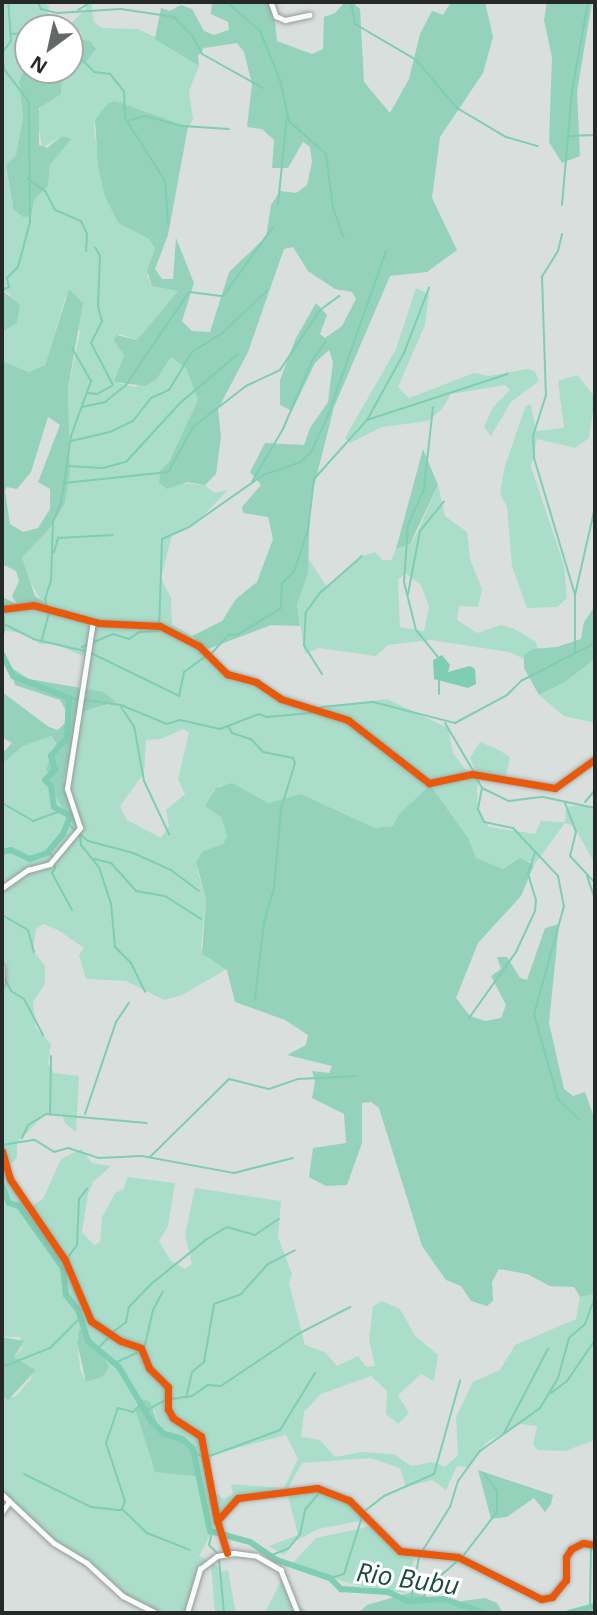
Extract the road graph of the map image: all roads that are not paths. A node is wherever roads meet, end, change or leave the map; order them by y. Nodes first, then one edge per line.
1 (271, 2) edge
2 (309, 15) dead end
3 (2, 609) edge
4 (93, 622) junction
5 (595, 759) edge
6 (2, 888) edge
7 (2, 967) edge
8 (2, 982) edge
9 (2, 1151) edge
10 (2, 1494) edge
11 (9, 1502) junction
12 (2, 1512) edge
13 (218, 1521) junction
14 (595, 1545) edge
15 (227, 1553) junction
16 (156, 1613) edge
17 (187, 1613) edge
18 (298, 1613) edge

1 - 2 street
3 - 4 street
4 - 5 street
4 - 6 street
7 - 8 street
9 - 13 street
10 - 11 street
11 - 12 street
11 - 16 street
13 - 14 street
13 - 15 street
15 - 17 street
15 - 18 street

